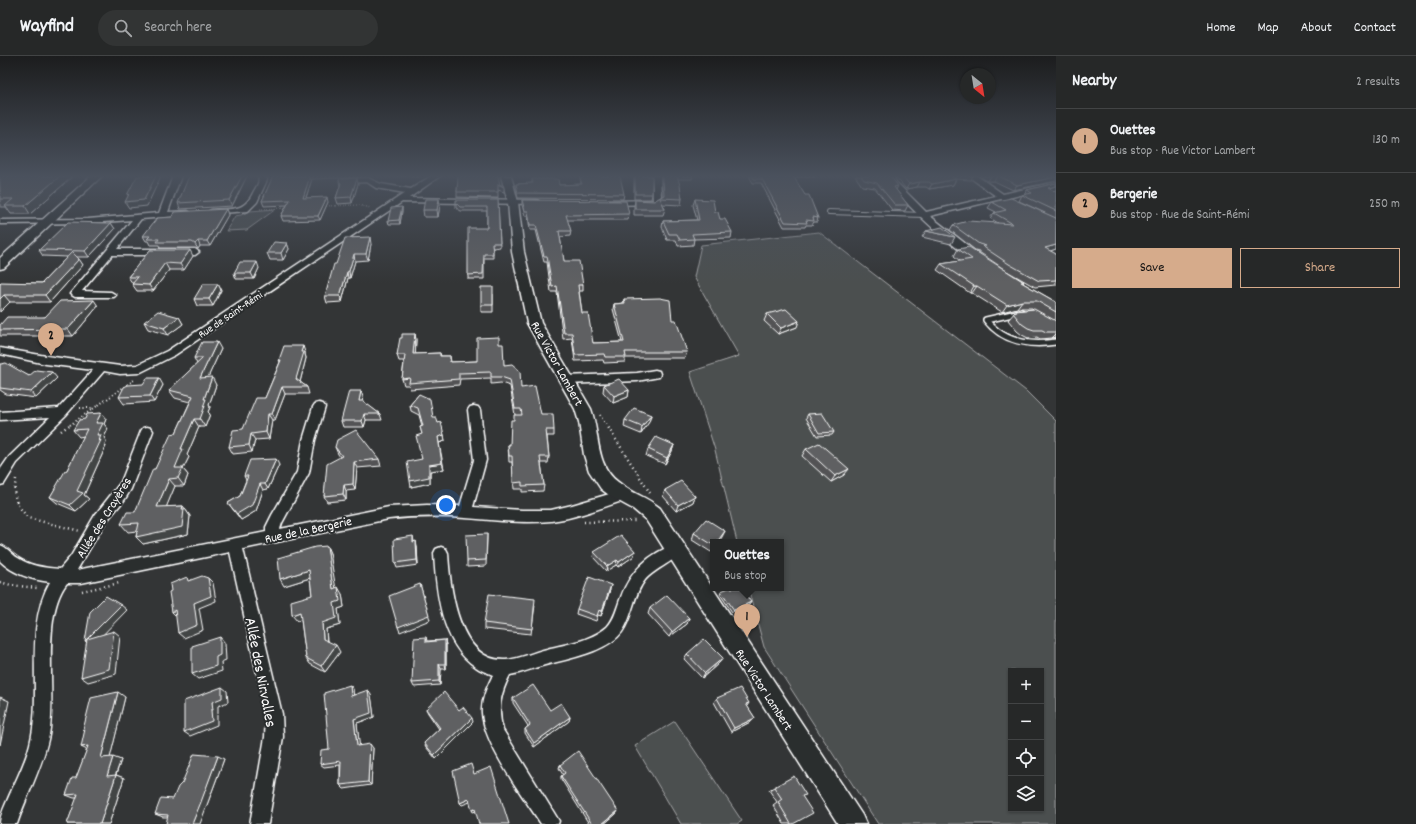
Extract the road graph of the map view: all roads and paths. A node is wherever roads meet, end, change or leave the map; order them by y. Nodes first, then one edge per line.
1 (58, 212) edge
2 (218, 212) edge
3 (382, 212) edge
4 (514, 212) edge
5 (829, 212) dead end
6 (921, 212) edge
7 (939, 212) edge
8 (163, 214) joint
9 (925, 215) junction
10 (139, 217) junction
11 (0, 222) edge
12 (47, 222) junction
13 (110, 252) junction
14 (196, 252) dead end
15 (984, 261) edge
16 (0, 265) edge
17 (111, 295) dead end
18 (1030, 312) edge
19 (1056, 342) edge
20 (0, 351) edge
21 (101, 368) junction
22 (655, 374) dead end
23 (139, 376) dead end
24 (567, 380) junction
25 (319, 407) dead end
26 (474, 410) dead end
27 (62, 412) junction
28 (598, 412) dead end
29 (0, 416) edge
30 (147, 430) dead end
31 (60, 432) dead end
32 (16, 477) dead end
33 (0, 480) edge
34 (623, 495) junction
35 (653, 497) dead end
36 (464, 512) junction
37 (641, 521) dead end
38 (579, 522) dead end
39 (91, 533) junction
40 (273, 536) junction
41 (235, 545) junction
42 (676, 550) junction
43 (0, 551) edge
44 (441, 553) dead end
45 (0, 582) edge
46 (122, 583) dead end
47 (58, 584) junction
48 (78, 591) dead end
49 (505, 668) junction
50 (550, 821) dead end
51 (8, 824) edge
52 (260, 824) edge
53 (853, 824) edge

1 - 12 street
2 - 8 street
3 - 21 street, Rue de Saint-Rémi
4 - 24 street, Rue Victor Lambert
5 - 9 lane
6 - 9 street
7 - 9 street
8 - 10 street
9 - 15 street
10 - 12 street
10 - 13 street
11 - 12 street
12 - 16 street
13 - 14 street
13 - 17 street
18 - 19 lane
20 - 21 street, Rue de Saint-Rémi
21 - 27 street
22 - 24 street
23 - 31 path
24 - 34 street, Rue Victor Lambert
25 - 40 street
26 - 36 street
27 - 29 street
27 - 33 street
28 - 35 path
30 - 39 street, Allée des Crayères
32 - 39 path
34 - 36 street, Rue de la Bergerie
34 - 42 street, Rue Victor Lambert
36 - 40 street, Rue de la Bergerie
37 - 38 path
39 - 47 street, Allée des Crayères
40 - 41 street, Rue de la Bergerie
41 - 47 street, Rue de la Bergerie
41 - 52 street, Allée des Nirvalles
42 - 49 street
42 - 53 street, Rue Victor Lambert
43 - 47 street, Rue de la Bergerie
44 - 49 street
45 - 47 path
46 - 48 path
47 - 51 street
49 - 50 street

